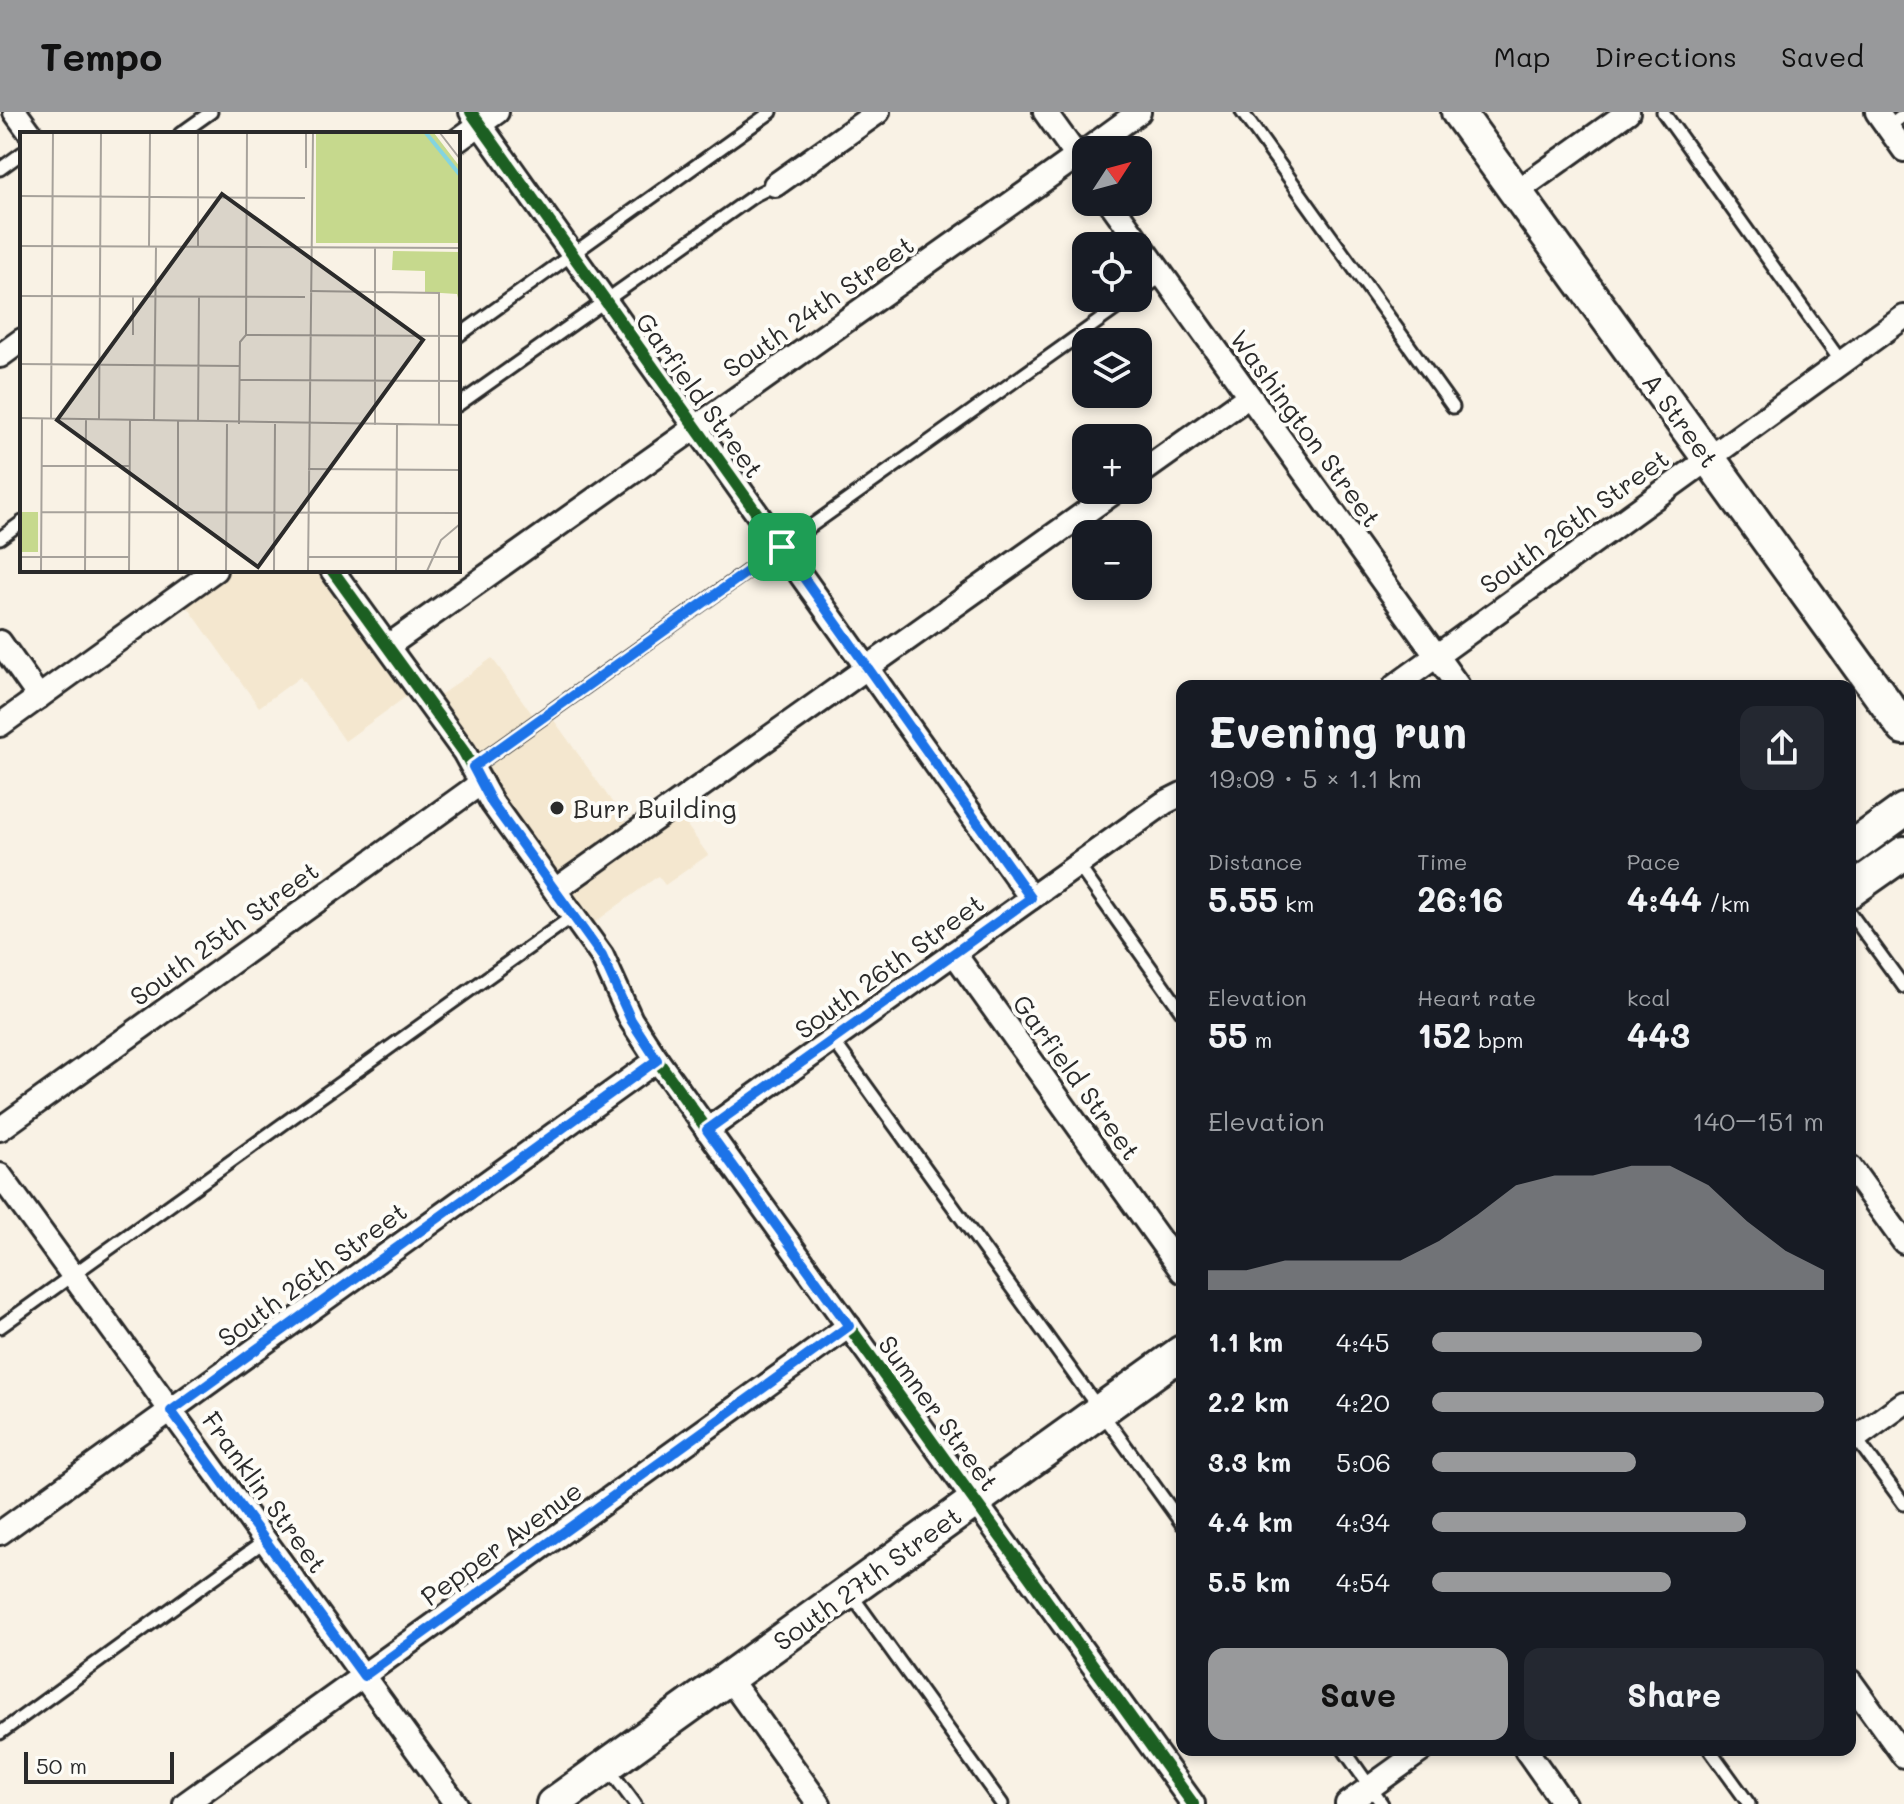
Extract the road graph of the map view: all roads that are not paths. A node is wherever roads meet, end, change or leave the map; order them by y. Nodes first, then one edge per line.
1 (15, 112) edge
2 (211, 112) edge
3 (771, 112) edge
4 (878, 112) edge
5 (1045, 112) edge
6 (1139, 112) edge
7 (1242, 112) edge
8 (1458, 112) edge
9 (1628, 112) edge
10 (1663, 112) edge
11 (483, 116) edge
12 (1890, 118) edge
13 (30, 132) edge
14 (183, 132) edge
15 (1109, 136) edge
16 (460, 138) edge
17 (1072, 142) edge
18 (1904, 150) edge
19 (20, 154) edge
20 (1072, 164) edge
21 (0, 169) edge
22 (775, 185) joint
23 (1516, 192) junction
24 (1120, 216) edge
25 (573, 255) junction
26 (1162, 276) junction
27 (1152, 283) edge
28 (605, 300) junction
29 (1111, 312) edge
30 (1904, 317) edge
31 (460, 335) edge
32 (20, 341) edge
33 (0, 356) edge
34 (1842, 363) junction
35 (1249, 396) junction
36 (460, 404) edge
37 (1453, 407) dead end
38 (696, 427) junction
39 (1708, 458) junction
40 (1152, 465) edge
41 (1097, 504) edge
42 (20, 523) edge
43 (0, 538) edge
44 (782, 547) junction
45 (212, 572) edge
46 (333, 572) edge
47 (0, 642) edge
48 (388, 646) junction
49 (1436, 656) junction
50 (867, 668) junction
51 (1403, 680) edge
52 (1454, 680) edge
53 (39, 697) junction
54 (0, 725) edge
55 (1904, 728) edge
56 (477, 775) junction
57 (1176, 798) edge
58 (1904, 810) edge
59 (1856, 845) edge
60 (1904, 853) edge
61 (1078, 865) junction
62 (1856, 887) edge
63 (555, 890) junction
64 (1031, 898) junction
65 (573, 916) junction
66 (1856, 921) edge
67 (954, 953) junction
68 (1904, 987) edge
69 (1176, 1004) edge
70 (833, 1040) junction
71 (657, 1060) junction
72 (0, 1129) edge
73 (707, 1130) junction
74 (0, 1175) edge
75 (1856, 1175) edge
76 (1904, 1242) edge
77 (1176, 1263) edge
78 (72, 1275) junction
79 (849, 1326) junction
80 (0, 1327) edge
81 (1176, 1356) edge
82 (1904, 1403) edge
83 (171, 1411) junction
84 (1100, 1411) junction
85 (1856, 1433) edge
86 (1856, 1441) edge
87 (975, 1501) junction
88 (1904, 1504) edge
89 (1176, 1516) edge
90 (0, 1533) edge
91 (266, 1540) junction
92 (848, 1591) junction
93 (364, 1676) junction
94 (728, 1677) junction
95 (1856, 1689) edge
96 (0, 1733) edge
97 (1348, 1756) edge
98 (1416, 1756) edge
99 (1530, 1756) edge
100 (1714, 1756) edge
101 (1904, 1756) edge
102 (607, 1765) junction
103 (1376, 1796) edge
104 (185, 1804) edge
105 (456, 1804) edge
106 (553, 1804) edge
107 (635, 1804) edge
108 (819, 1804) edge
109 (1002, 1804) edge
110 (1193, 1804) edge
111 (1347, 1804) edge
112 (1564, 1804) edge
113 (1749, 1804) edge

1 - 13 street
2 - 14 lane
3 - 25 lane
4 - 22 street
5 - 17 street
6 - 15 street, South 24th Street
7 - 37 lane
8 - 23 main road, A Street
9 - 23 street
10 - 34 lane
11 - 16 street
11 - 25 street, Garfield Street
12 - 18 street
19 - 21 lane
20 - 38 street, South 24th Street
22 - 28 lane
23 - 39 main road, A Street
24 - 26 street, Washington Street
25 - 28 street, Garfield Street
25 - 31 lane
26 - 27 lane
26 - 35 street, Washington Street
28 - 36 lane
28 - 38 street, Garfield Street
29 - 44 lane
30 - 34 street, South 26th Street
32 - 33 street
34 - 39 street, South 26th Street
35 - 40 street
35 - 49 street, Washington Street
38 - 44 street, Garfield Street
38 - 48 street, South 24th Street
39 - 49 street, South 26th Street
39 - 55 main road, A Street
41 - 50 street
42 - 43 lane
44 - 50 street, Garfield Street
44 - 56 lane
45 - 53 street
46 - 48 street, Sumner Street
47 - 53 street
48 - 56 street, Sumner Street
49 - 51 street, South 26th Street
49 - 52 street, Washington Street
50 - 63 street
50 - 64 street, Garfield Street
53 - 54 street
56 - 63 street, Sumner Street
56 - 72 street, South 25th Street
57 - 61 street, South 26th Street
58 - 59 main road
60 - 62 main road
61 - 64 street, South 26th Street
61 - 69 lane
63 - 65 street, Sumner Street
64 - 67 street, South 26th Street
65 - 71 street, Sumner Street
65 - 78 lane
66 - 68 lane
67 - 70 street, South 26th Street
67 - 77 street, Garfield Street
70 - 73 street, South 26th Street
70 - 84 lane
71 - 73 street, Sumner Street
71 - 83 street, South 26th Street
73 - 79 street, Sumner Street
74 - 78 street, Franklin Street
75 - 76 street
78 - 80 lane
78 - 83 street, Franklin Street
79 - 87 street, Sumner Street
79 - 93 street, Pepper Avenue
81 - 84 main road, South 27th Street
82 - 85 street
83 - 90 street, South 26th Street
83 - 91 street, Franklin Street
84 - 87 main road, South 27th Street
84 - 89 lane
86 - 88 lane
87 - 92 main road, South 27th Street
87 - 110 street, Sumner Street
91 - 93 street, Franklin Street
91 - 96 lane
92 - 94 main road, South 27th Street
92 - 109 lane
93 - 104 street, Pepper Avenue
93 - 105 street, Franklin Street
94 - 102 main road, South 27th Street
94 - 108 street
95 - 101 street
97 - 103 lane
98 - 103 street
99 - 112 street
100 - 113 lane
102 - 106 main road, South 27th Street
102 - 107 lane
103 - 111 street

